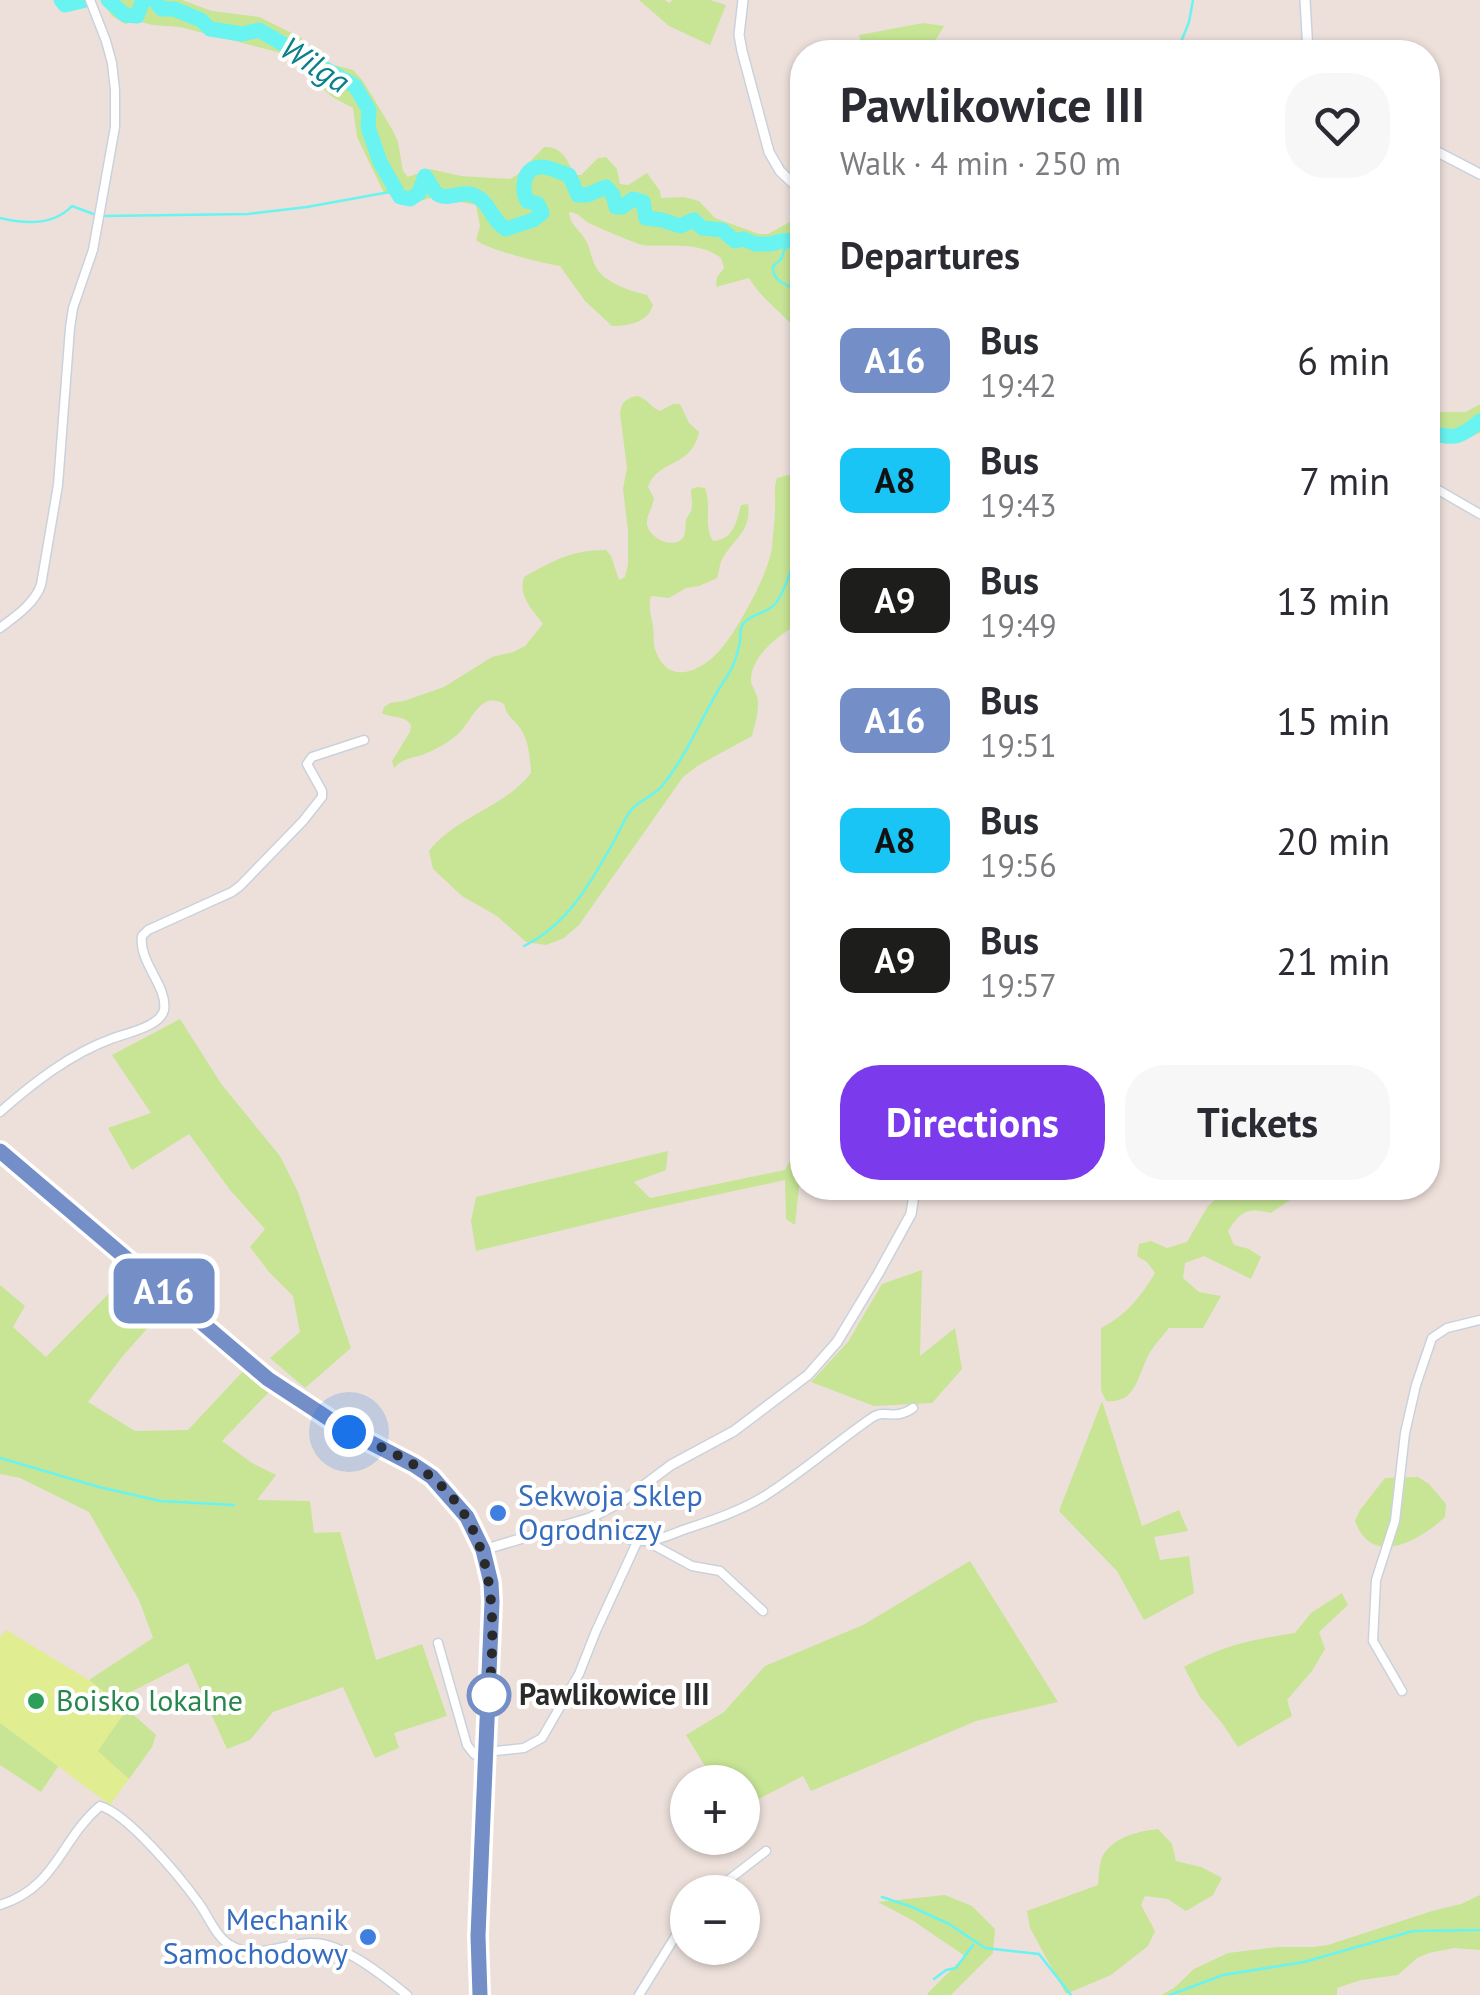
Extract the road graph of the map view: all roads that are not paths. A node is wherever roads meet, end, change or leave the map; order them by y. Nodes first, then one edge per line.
1 (743, 0) edge
2 (1305, 0) edge
3 (91, 2) edge
4 (1307, 40) edge
5 (1440, 154) edge
6 (1480, 174) edge
7 (790, 181) edge
8 (1440, 491) edge
9 (1480, 514) edge
10 (0, 628) edge
11 (364, 740) dead end
12 (0, 1112) edge
13 (0, 1151) edge
14 (914, 1200) edge
15 (1480, 1320) edge
16 (913, 1408) dead end
17 (590, 1518) junction
18 (643, 1541) junction
19 (483, 1550) junction
20 (762, 1611) dead end
21 (438, 1642) dead end
22 (1402, 1691) dead end
23 (486, 1756) junction
24 (766, 1851) dead end
25 (735, 1875) edge
26 (0, 1905) edge
27 (670, 1945) edge
28 (407, 1995) edge
29 (480, 1995) edge
30 (639, 1995) edge

1 - 7 street
2 - 4 street
3 - 10 street
5 - 6 street
8 - 9 street
11 - 12 street
13 - 19 main road
14 - 17 street
15 - 22 street
16 - 18 street
17 - 18 street
17 - 19 street
18 - 20 street
18 - 23 street
19 - 23 main road
21 - 23 street
23 - 29 main road
24 - 25 street
26 - 28 street
27 - 30 street

